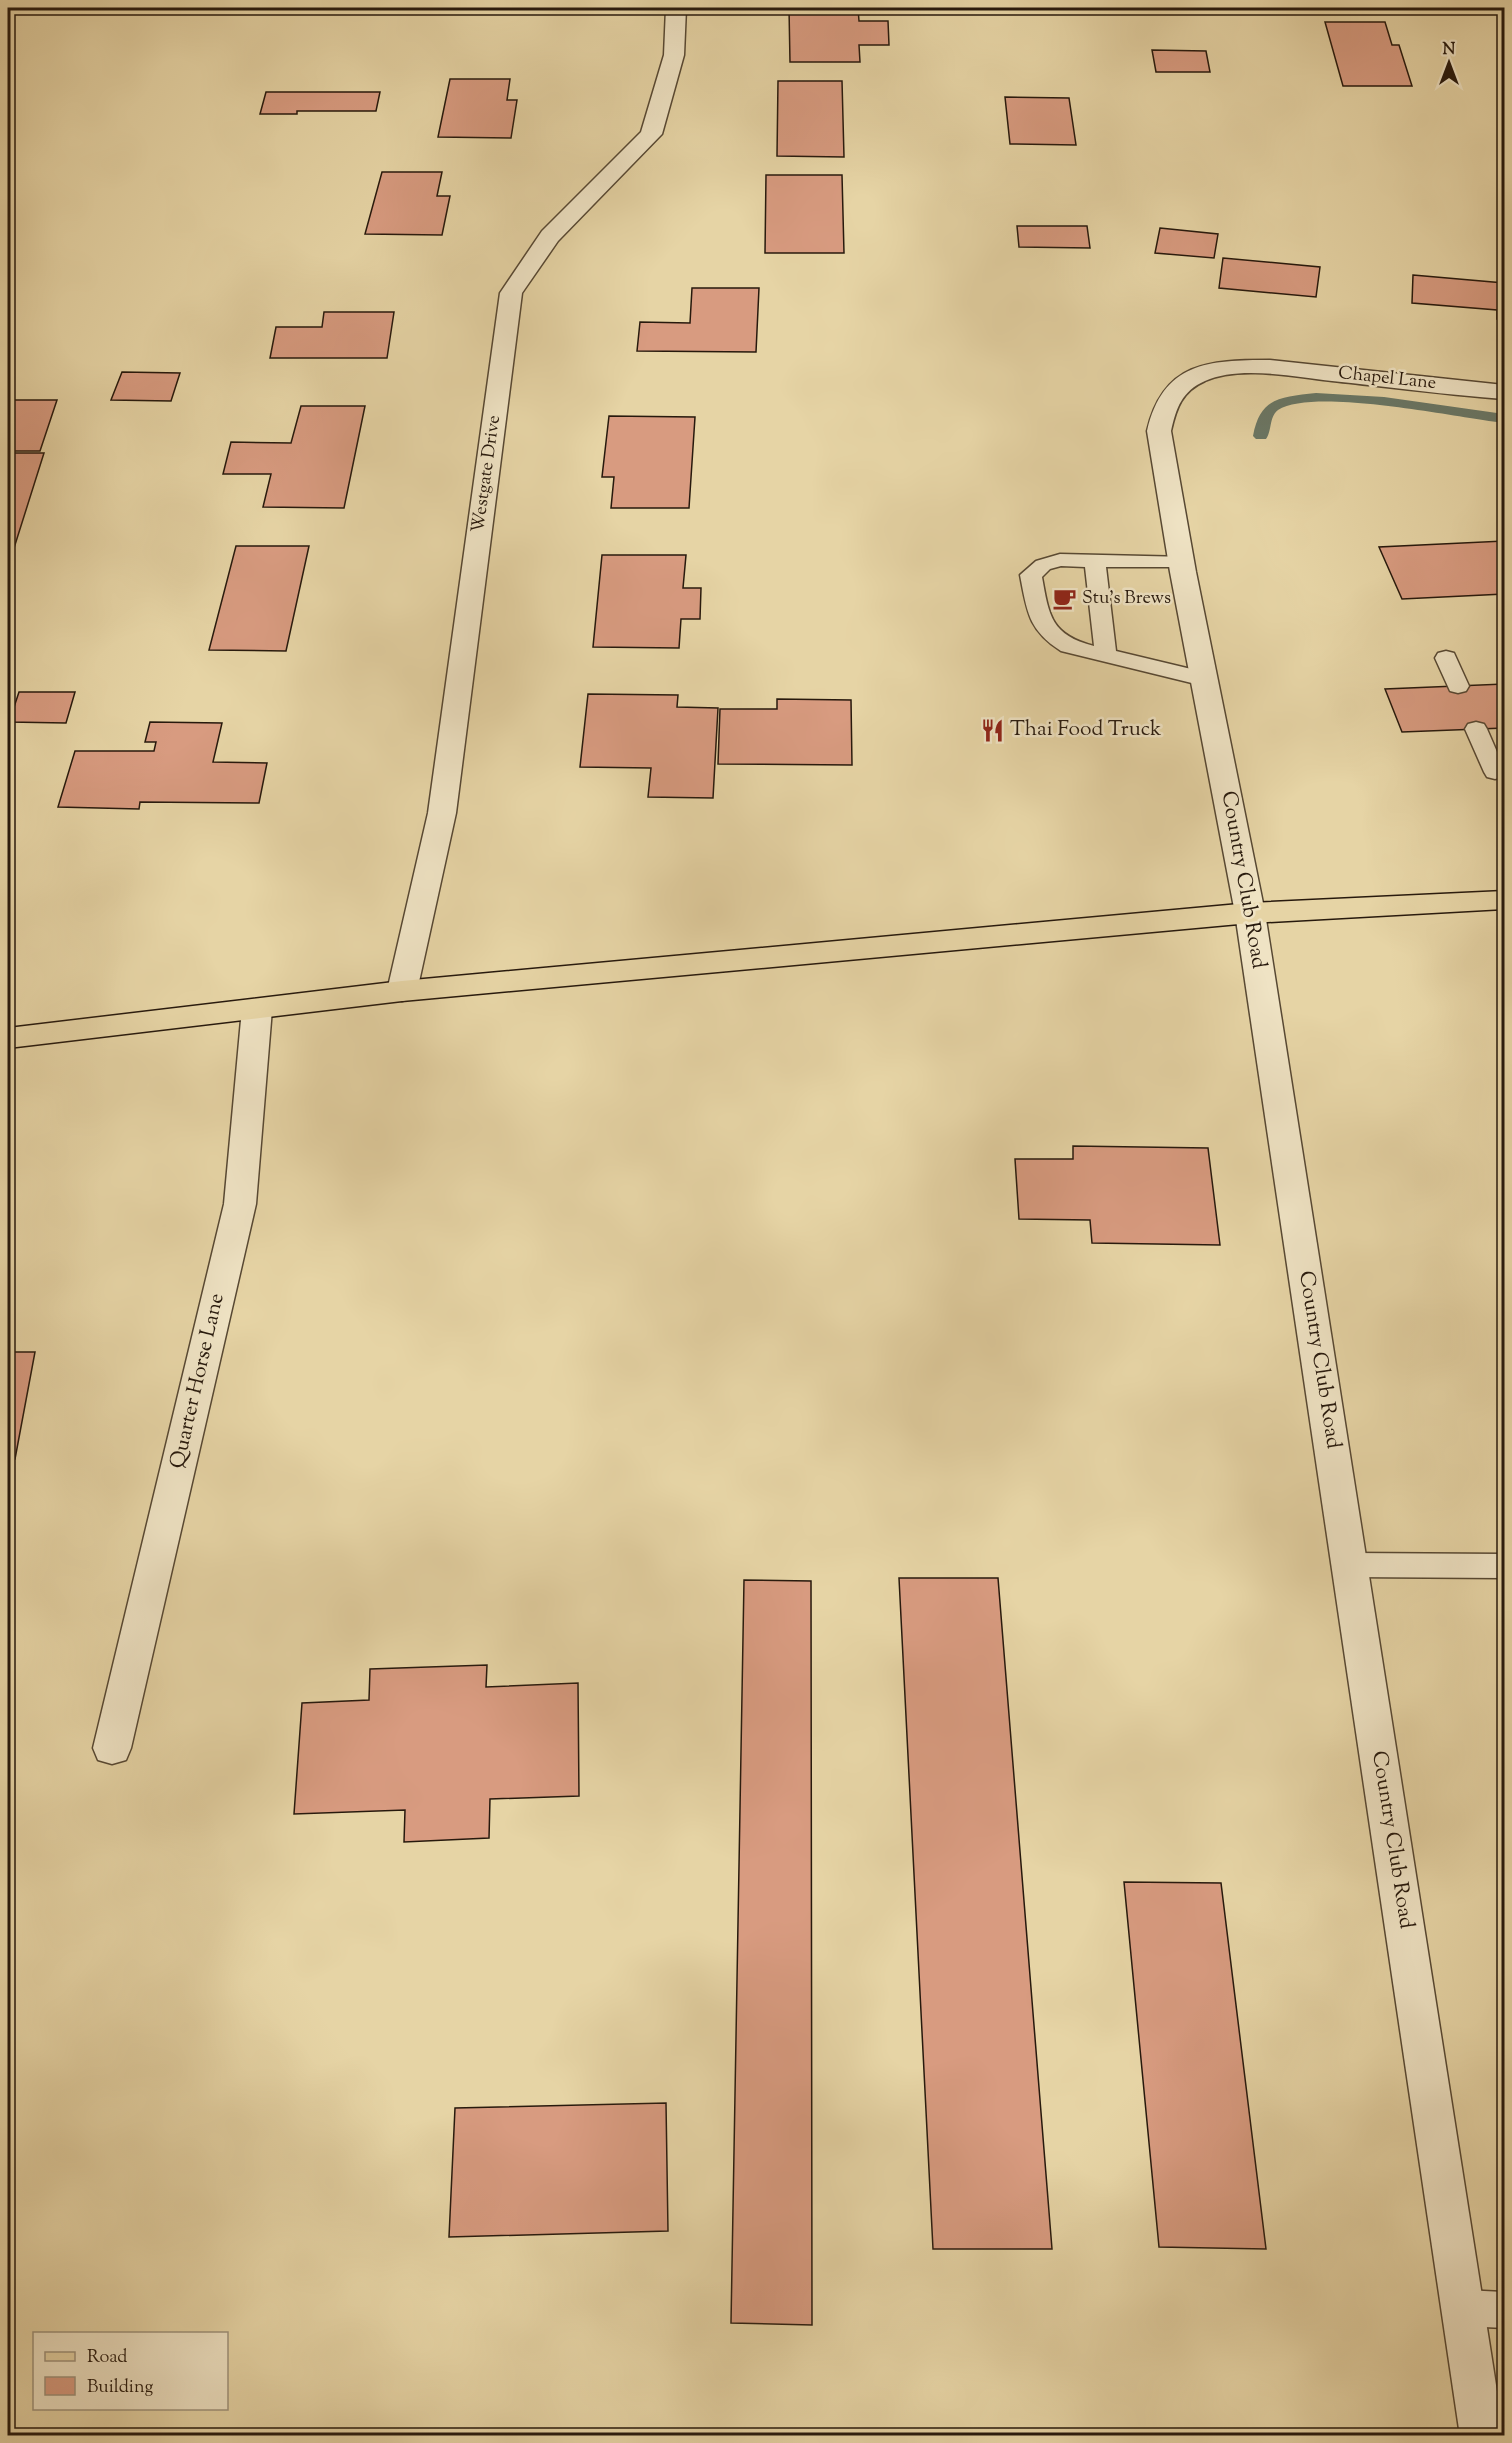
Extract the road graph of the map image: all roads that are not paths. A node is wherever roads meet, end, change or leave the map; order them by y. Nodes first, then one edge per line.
1 (676, 8) edge
2 (1270, 367) joint
3 (1504, 392) edge
4 (1095, 560) junction
5 (1181, 561) junction
6 (1106, 656) junction
7 (1446, 658) dead end
8 (1204, 680) junction
9 (1458, 686) dead end
10 (1476, 729) dead end
11 (1495, 772) dead end
12 (1504, 900) edge
13 (1250, 914) junction
14 (402, 992) junction
15 (257, 1009) junction
16 (8, 1038) edge
17 (1350, 1564) junction
18 (1504, 1566) edge
19 (112, 1748) dead end
20 (1464, 2308) junction
21 (1504, 2310) edge
22 (1483, 2436) edge

1 - 14 street, Westgate Drive
2 - 3 street, Chapel Lane
2 - 5 street, Country Club Road
4 - 5 lane
4 - 6 lane
4 - 6 lane
5 - 8 street, Country Club Road
6 - 8 lane
7 - 9 lane
8 - 13 street, Country Club Road
10 - 11 lane
12 - 13 main road
13 - 14 main road
13 - 17 street, Country Club Road
14 - 15 main road
15 - 16 main road
15 - 19 street, Quarter Horse Lane
17 - 18 lane
17 - 20 street, Country Club Road
20 - 21 lane
20 - 22 street, Country Club Road

